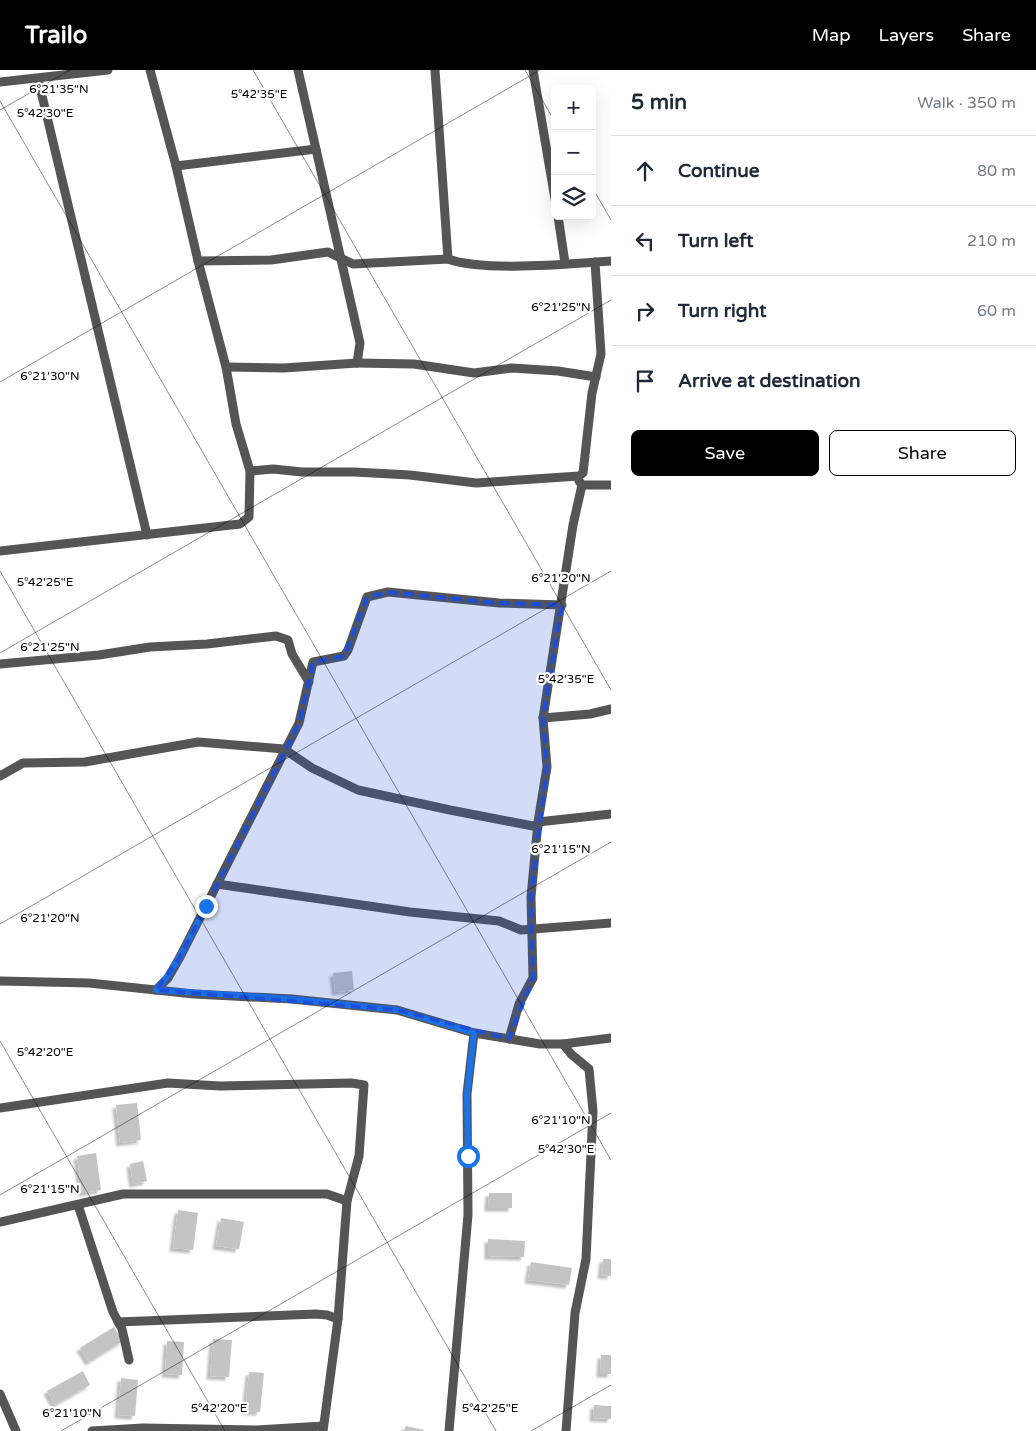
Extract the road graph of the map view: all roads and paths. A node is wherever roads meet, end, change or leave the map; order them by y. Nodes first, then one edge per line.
1 (108, 70) edge
2 (150, 70) edge
3 (298, 70) edge
4 (435, 70) edge
5 (533, 70) edge
6 (38, 79) junction
7 (0, 82) edge
8 (316, 149) junction
9 (176, 166) junction
10 (551, 175) edge
11 (559, 220) edge
12 (340, 257) junction
13 (448, 260) junction
14 (198, 261) junction
15 (611, 261) edge
16 (595, 262) junction
17 (566, 263) junction
18 (357, 363) junction
19 (226, 367) junction
20 (596, 377) junction
21 (250, 471) junction
22 (576, 477) junction
23 (582, 485) junction
24 (611, 486) edge
25 (147, 535) junction
26 (0, 550) edge
27 (562, 605) junction
28 (0, 664) edge
29 (309, 682) junction
30 (611, 709) edge
31 (543, 718) junction
32 (284, 749) junction
33 (0, 776) edge
34 (611, 814) edge
35 (538, 824) junction
36 (217, 884) junction
37 (611, 923) edge
38 (532, 930) junction
39 (0, 981) edge
40 (156, 990) junction
41 (474, 1033) junction
42 (611, 1038) edge
43 (509, 1039) junction
44 (563, 1044) junction
45 (0, 1108) edge
46 (346, 1201) junction
47 (78, 1205) junction
48 (0, 1222) edge
49 (338, 1319) junction
50 (118, 1322) junction
51 (129, 1360) dead end
52 (0, 1394) edge
53 (323, 1428) edge
54 (16, 1431) edge
55 (92, 1431) edge
56 (449, 1431) edge
57 (566, 1431) edge

1 - 6 street
2 - 9 street
3 - 8 street
4 - 13 street
5 - 10 street
6 - 7 street
6 - 25 street
8 - 9 street
8 - 12 street
9 - 14 street
11 - 17 street
12 - 13 street
12 - 14 street
12 - 18 street
13 - 17 street
14 - 19 street
15 - 16 street
16 - 17 street
16 - 20 street
18 - 19 street
18 - 20 street
19 - 21 street
20 - 22 street
21 - 22 street
21 - 25 street
22 - 23 street
23 - 24 street
23 - 27 street
25 - 26 street
27 - 29 street
27 - 31 street
28 - 29 street
29 - 32 street
30 - 31 street
31 - 35 street
32 - 33 street
32 - 35 street
32 - 36 street
34 - 35 street
35 - 38 street
36 - 38 street
36 - 40 street
37 - 38 street
38 - 43 street
39 - 40 street
40 - 41 street
41 - 43 street
41 - 56 street
42 - 44 street
43 - 44 street
44 - 57 street
45 - 46 street
46 - 47 street
46 - 49 street
47 - 48 street
47 - 50 street
49 - 50 street
49 - 53 street
50 - 51 street
52 - 54 street
53 - 55 street

